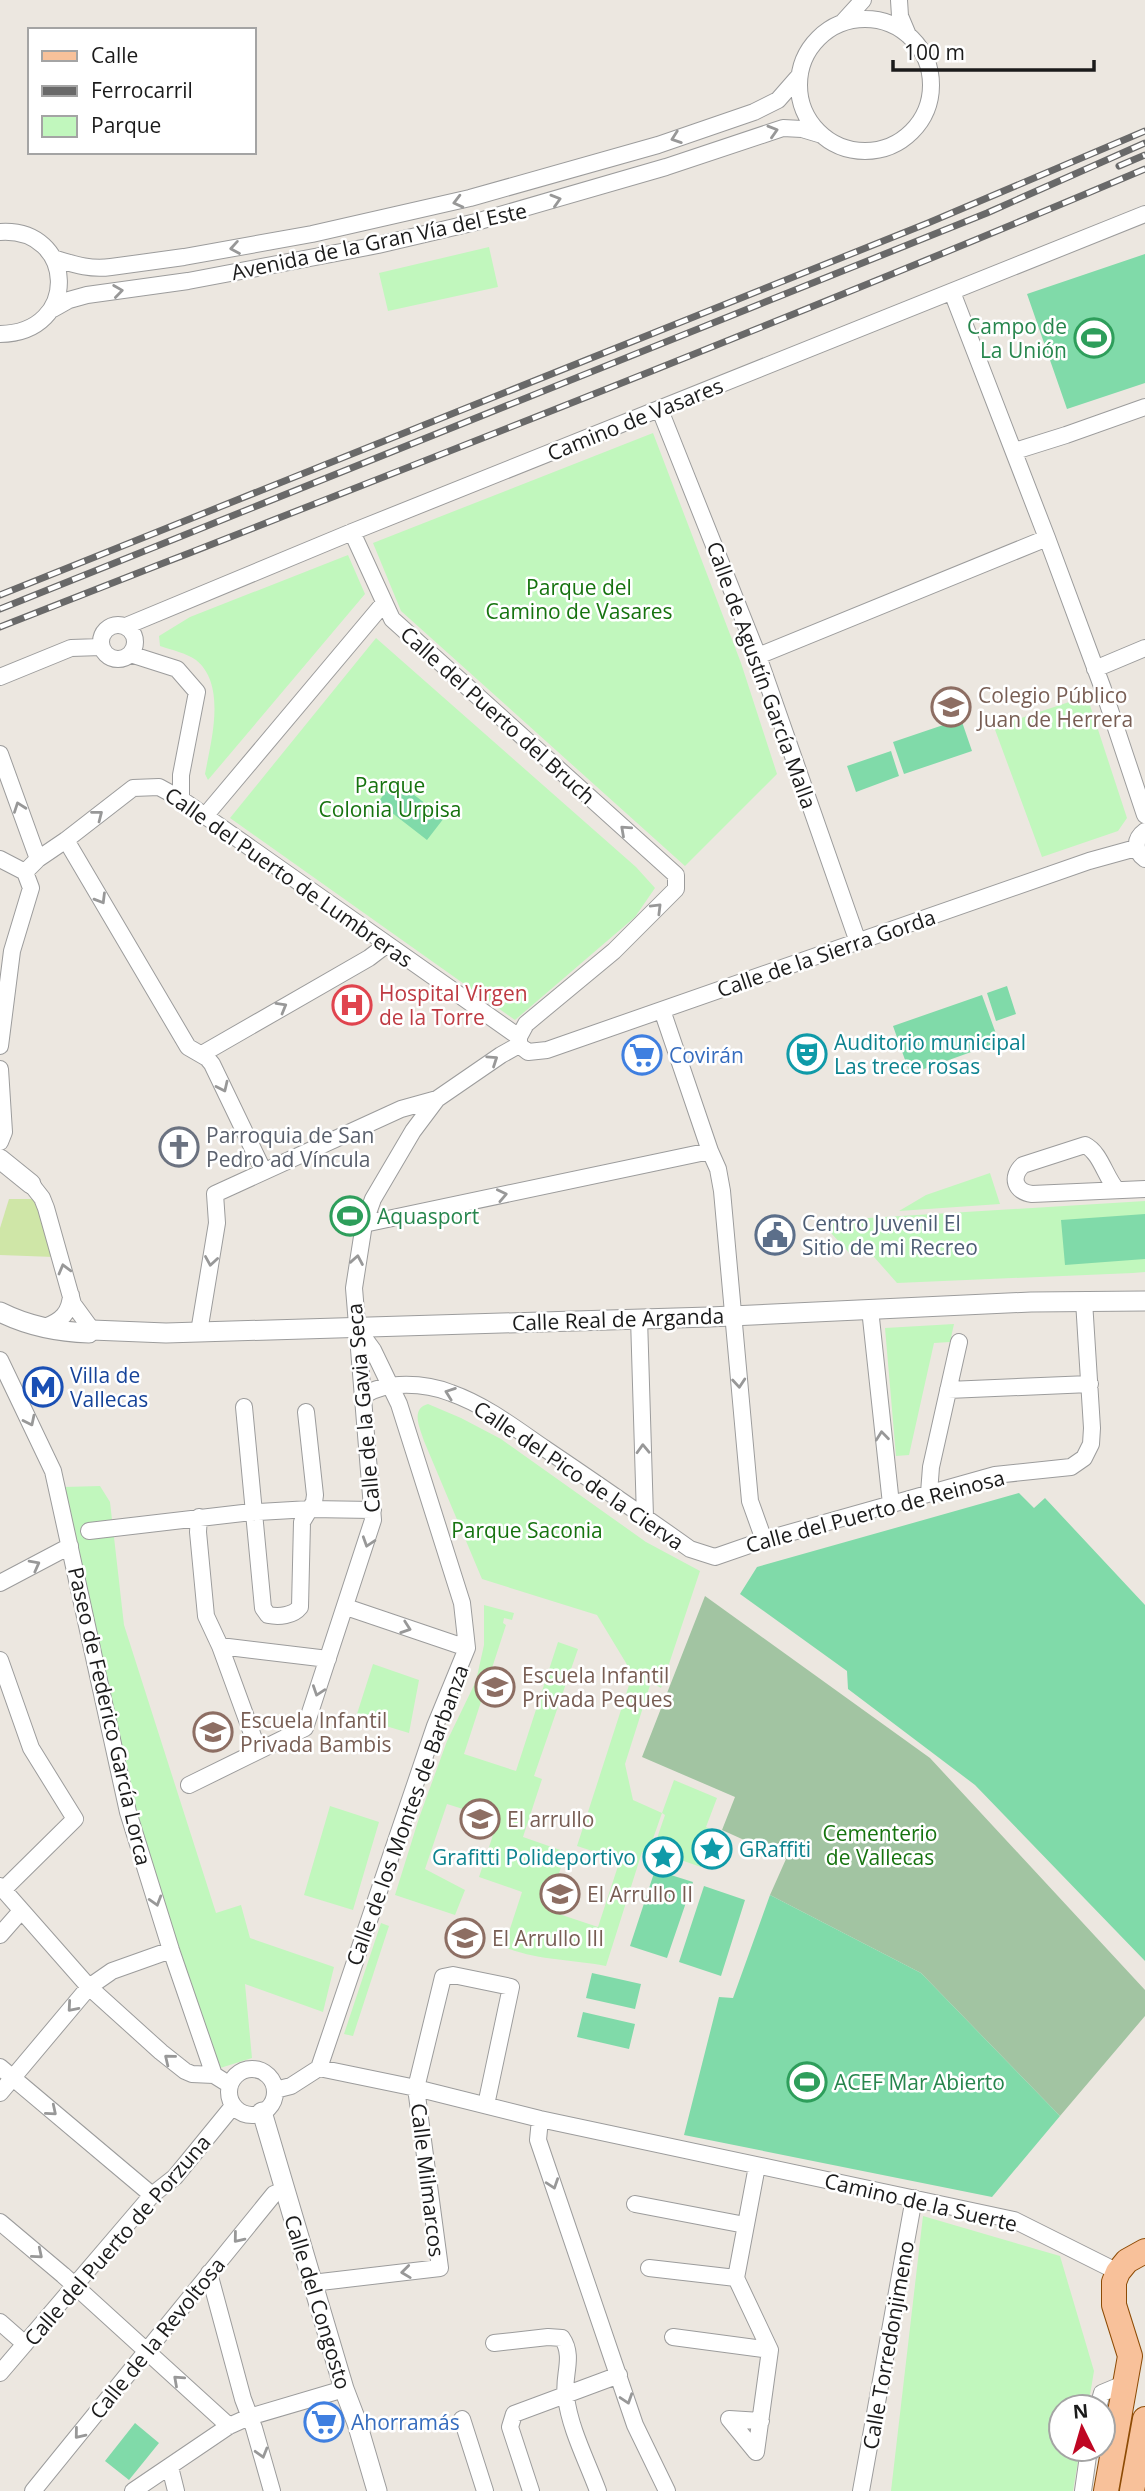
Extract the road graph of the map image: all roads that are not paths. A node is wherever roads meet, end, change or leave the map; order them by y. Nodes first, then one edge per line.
1 (863, 0) edge
2 (899, 0) edge
3 (843, 22) junction
4 (908, 35) junction
5 (799, 76) junction
6 (822, 135) junction
7 (1145, 214) edge
8 (0, 232) edge
9 (53, 258) junction
10 (952, 292) junction
11 (53, 309) junction
12 (0, 334) edge
13 (1145, 407) edge
14 (660, 410) junction
15 (1015, 451) junction
16 (352, 532) junction
17 (1047, 538) junction
18 (384, 603) junction
19 (127, 626) junction
20 (101, 647) junction
21 (1145, 648) edge
22 (130, 654) junction
23 (758, 656) junction
24 (1095, 669) junction
25 (0, 677) edge
26 (0, 754) edge
27 (181, 799) junction
28 (1145, 815) edge
29 (205, 816) junction
30 (1145, 831) edge
31 (66, 841) junction
32 (1141, 854) edge
33 (0, 859) edge
34 (38, 859) junction
35 (27, 876) junction
36 (858, 942) junction
37 (386, 945) junction
38 (662, 1010) junction
39 (519, 1041) junction
40 (0, 1046) edge
41 (202, 1054) junction
42 (0, 1069) edge
43 (437, 1099) junction
44 (0, 1142) edge
45 (710, 1151) junction
46 (0, 1159) edge
47 (263, 1170) junction
48 (31, 1184) joint
49 (1145, 1189) edge
50 (1117, 1190) junction
51 (364, 1224) junction
52 (71, 1295) junction
53 (1084, 1301) junction
54 (1145, 1301) edge
55 (870, 1309) junction
56 (0, 1312) edge
57 (734, 1315) junction
58 (639, 1318) junction
59 (45, 1327) junction
60 (356, 1328) junction
61 (92, 1330) junction
62 (199, 1332) junction
63 (959, 1342) dead end
64 (0, 1360) edge
65 (1090, 1384) junction
66 (391, 1387) junction
67 (948, 1390) junction
68 (363, 1396) junction
69 (244, 1408) dead end
70 (306, 1412) dead end
71 (929, 1493) junction
72 (891, 1503) junction
73 (310, 1509) junction
74 (373, 1510) junction
75 (253, 1512) junction
76 (199, 1517) junction
77 (645, 1517) junction
78 (89, 1531) dead end
79 (764, 1540) junction
80 (70, 1546) junction
81 (715, 1557) joint
82 (0, 1583) edge
83 (346, 1607) junction
84 (220, 1646) junction
85 (467, 1647) junction
86 (328, 1659) junction
87 (0, 1660) edge
88 (258, 1750) junction
89 (189, 1785) dead end
90 (2, 1887) edge
91 (21, 1911) junction
92 (0, 1935) edge
93 (171, 1950) junction
94 (89, 1987) junction
95 (319, 2068) junction
96 (6, 2072) edge
97 (214, 2075) junction
98 (230, 2085) junction
99 (416, 2088) junction
100 (275, 2090) junction
101 (0, 2092) edge
102 (486, 2105) junction
103 (233, 2106) junction
104 (262, 2112) junction
105 (540, 2119) junction
106 (757, 2166) junction
107 (284, 2190) junction
108 (152, 2195) junction
109 (914, 2198) junction
110 (635, 2204) dead end
111 (0, 2222) edge
112 (745, 2225) junction
113 (1143, 2250) edge
114 (649, 2268) dead end
115 (1118, 2272) junction
116 (209, 2273) junction
117 (736, 2278) junction
118 (312, 2283) junction
119 (75, 2286) junction
120 (1118, 2315) junction
121 (0, 2322) edge
122 (1145, 2336) edge
123 (673, 2337) dead end
124 (494, 2343) dead end
125 (25, 2344) junction
126 (146, 2350) junction
127 (771, 2350) junction
128 (0, 2373) edge
129 (619, 2375) junction
130 (1126, 2383) junction
131 (344, 2389) junction
132 (1102, 2393) edge
133 (565, 2396) junction
134 (249, 2417) junction
135 (462, 2419) dead end
136 (1145, 2419) edge
137 (761, 2421) dead end
138 (229, 2426) junction
139 (1087, 2463) edge
140 (170, 2467) junction
141 (1133, 2488) edge
142 (33, 2491) edge
143 (133, 2491) edge
144 (176, 2491) edge
145 (272, 2491) edge
146 (377, 2491) edge
147 (485, 2491) edge
148 (531, 2491) edge
149 (598, 2491) edge
150 (667, 2491) edge
151 (861, 2491) edge
152 (1083, 2491) edge
153 (1106, 2491) edge

1 - 3 street
2 - 4 street
3 - 4 street
3 - 5 street
4 - 6 street
5 - 6 street
5 -> 9 street, Avenida de la Gran Vía del Este
11 -> 6 street, Avenida de la Gran Vía del Este
7 - 10 street, Camino de Vasares
8 - 9 street
9 - 11 street
10 - 14 street, Camino de Vasares
10 - 15 street
11 - 12 street, Avenida de la Gran Vía del Este
13 - 15 street
14 - 16 street, Camino de Vasares
14 - 23 street, Calle de Agustín García Malla
15 - 17 street
16 - 18 street, Calle del Puerto del Bruch
16 - 19 street, Camino de Vasares
17 - 23 street
17 - 24 street
18 - 29 street
39 -> 18 street, Calle del Puerto del Bruch
19 - 20 street
19 - 22 street
20 - 22 street
20 - 25 street
21 - 24 street
22 - 27 street
23 - 36 street, Calle de Agustín García Malla
24 - 28 street
34 -> 26 street
27 - 29 street, Calle del Puerto de Lumbreras
31 -> 27 street, Calle del Puerto de Lumbreras
29 - 37 street, Calle del Puerto de Lumbreras
30 - 32 street
31 - 34 street, Calle del Puerto de Lumbreras
31 -> 41 street
32 - 36 street, Calle de la Sierra Gorda
33 - 35 street
34 - 35 street, Calle del Puerto de Lumbreras
35 - 40 street
36 - 38 street, Calle de la Sierra Gorda
37 - 39 street, Calle del Puerto de Lumbreras
41 -> 37 street
38 - 39 street, Calle de la Sierra Gorda
38 - 45 street
43 -> 39 street
41 -> 47 street
42 - 44 street
43 - 47 street
43 - 51 street, Calle de la Gavia Seca
51 -> 45 street
45 - 57 street
46 - 48 street
47 -> 62 street
52 -> 48 street
49 - 50 street
50 - 50 street
60 -> 51 street, Calle de la Gavia Seca
52 - 59 street
52 - 61 street
53 - 54 street, Calle Real de Arganda
53 - 55 street, Calle Real de Arganda
53 - 65 street, Calle del Puerto de Reinosa
55 - 57 street, Calle Real de Arganda
72 -> 55 street
56 - 59 street, Calle Real de Arganda
57 - 58 street, Calle Real de Arganda
57 -> 79 street
58 - 60 street, Calle Real de Arganda
77 -> 58 street
59 - 61 street, Calle Real de Arganda
60 - 62 street, Calle Real de Arganda
60 - 66 street, Calle de los Montes de Barbanza
60 - 68 street, Calle de la Gavia Seca
61 - 62 street, Calle Real de Arganda
63 - 67 street
64 -> 80 street, Paseo de Federico García Lorca
65 - 67 street
65 - 71 street, Calle del Puerto de Reinosa
66 - 68 street, Calle del Pico de la Cierva
77 -> 66 street, Calle del Pico de la Cierva
66 - 85 street, Calle de los Montes de Barbanza
67 - 71 street
68 - 74 street, Calle de la Gavia Seca
69 - 75 street
70 - 73 street
71 - 72 street, Calle del Puerto de Reinosa
72 - 79 street, Calle del Puerto de Reinosa
73 - 74 street
73 - 75 street
73 - 75 street
74 -> 83 street, Calle de la Gavia Seca
75 - 76 street
76 - 78 street
76 - 84 street
77 - 81 street, Calle del Pico de la Cierva
79 - 81 street, Calle del Puerto de Reinosa
82 -> 80 street
80 -> 93 street, Paseo de Federico García Lorca
83 -> 85 street
83 - 86 street, Calle de la Gavia Seca
84 - 86 street
84 - 88 street
85 - 95 street, Calle de los Montes de Barbanza
86 -> 88 street, Calle de la Gavia Seca
87 - 90 street
88 - 89 street
90 - 91 street
91 - 92 street
91 - 94 street
93 - 94 street
93 - 97 street, Paseo de Federico García Lorca
94 -> 96 street
97 -> 94 street
95 - 99 street, Camino de la Suerte
95 - 100 street
96 - 101 street
96 -> 108 street
97 - 98 street
98 - 100 street
98 - 103 street
99 - 102 street, Camino de la Suerte
99 - 102 street
99 -> 118 street, Calle Milmarcos
100 - 104 street
102 - 105 street, Camino de la Suerte
103 - 104 street
103 - 108 street, Calle del Puerto de Porzuna
104 - 107 street, Calle del Congosto
105 - 106 street, Camino de la Suerte
105 -> 129 street
106 - 109 street, Camino de la Suerte
106 - 112 street
107 -> 116 street, Calle de la Revoltosa
107 - 118 street, Calle del Congosto
108 - 119 street, Calle del Puerto de Porzuna
109 - 115 street, Camino de la Suerte
109 - 151 street, Calle Torredonjimeno
110 - 112 street
111 -> 119 street
112 - 117 street
113 - 115 main road
114 - 117 street
115 - 120 main road
116 - 126 street, Calle de la Revoltosa
116 - 134 street
117 - 127 street
118 - 131 street, Calle del Congosto
119 - 125 street, Calle del Puerto de Porzuna
119 - 126 street
120 - 122 main road
120 - 130 main road
121 - 125 street
123 - 127 street
124 - 133 street
125 - 128 street, Calle del Puerto de Porzuna
138 -> 126 street
126 -> 142 street, Calle de la Revoltosa
127 - 137 street
129 - 133 street
129 -> 150 street
130 - 132 street
130 - 153 main road
131 - 134 street
131 - 146 street, Calle del Congosto
133 - 148 street
133 - 149 street
134 - 138 street
134 -> 145 street
135 - 147 street
136 - 141 main road
138 - 140 street
139 - 152 street
140 - 143 street
140 - 144 street

